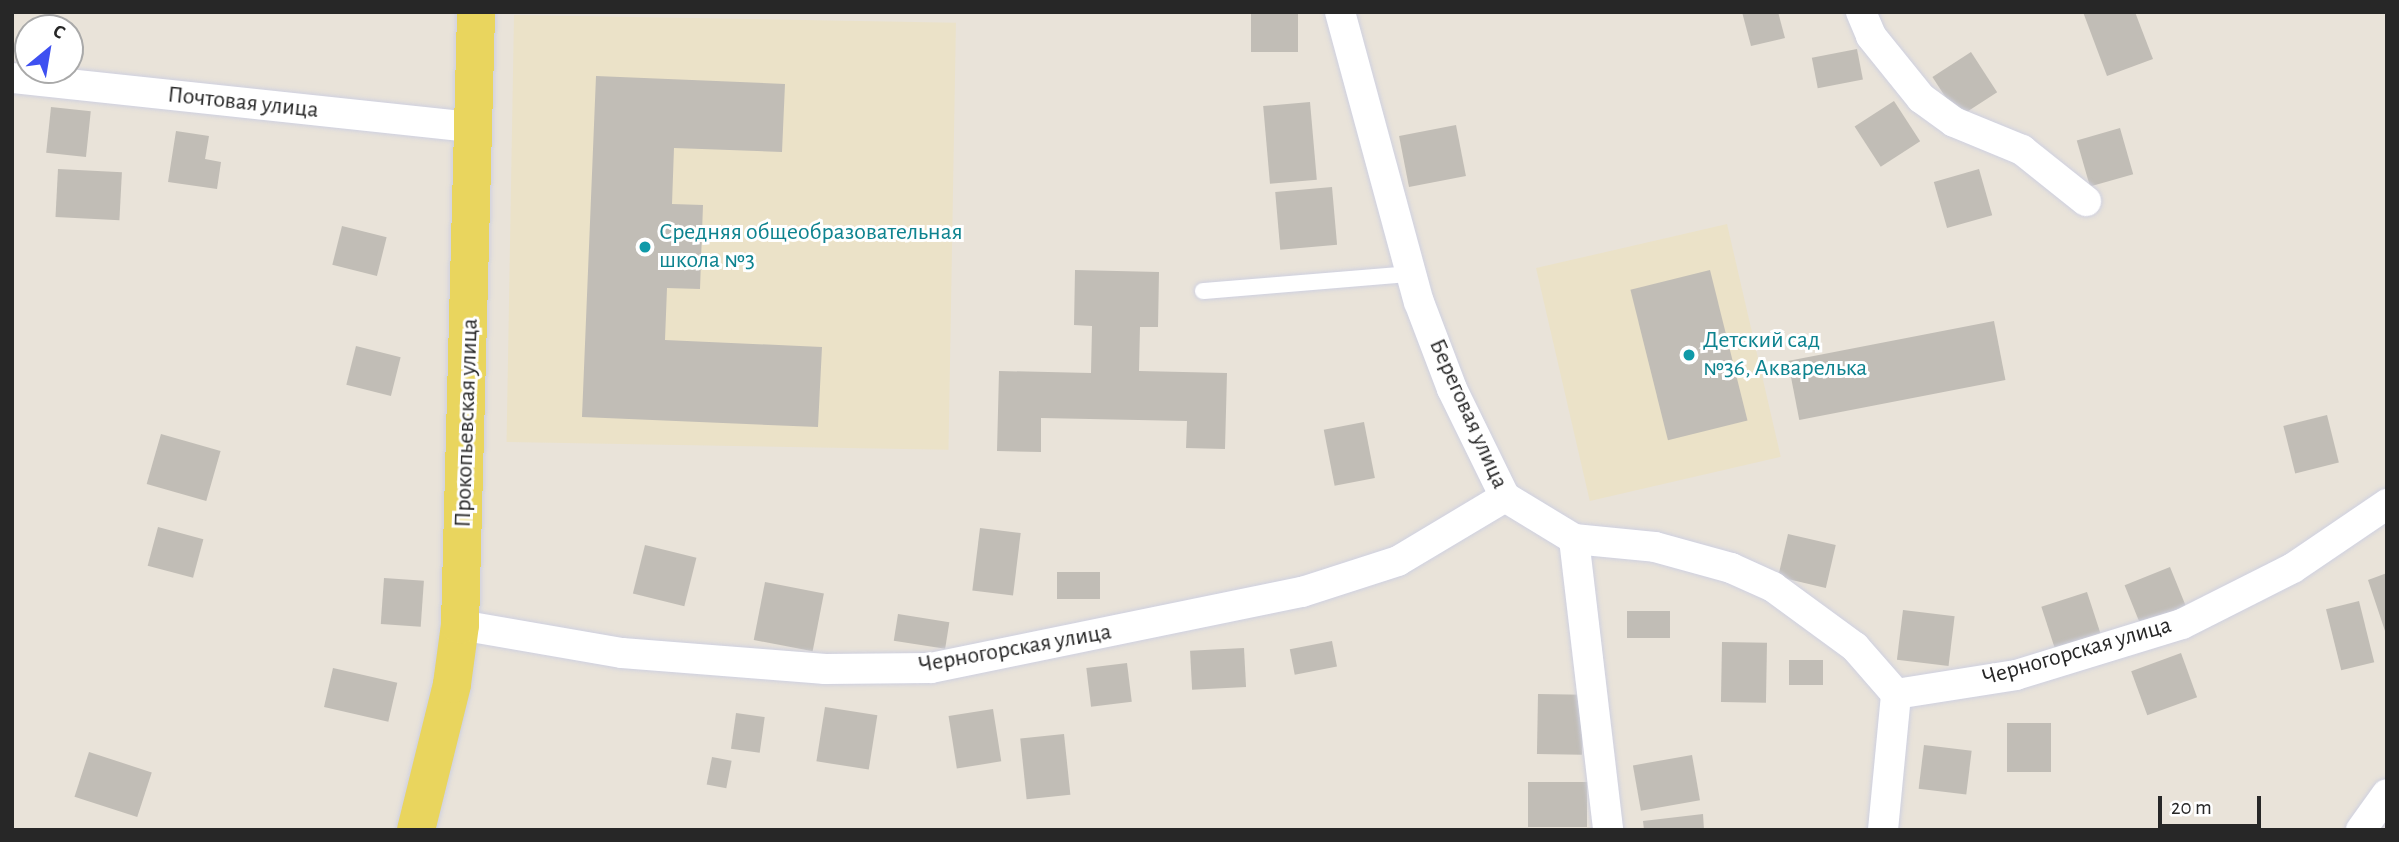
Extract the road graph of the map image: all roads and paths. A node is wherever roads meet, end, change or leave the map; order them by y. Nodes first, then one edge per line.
1 (476, 12) edge
2 (1340, 12) edge
3 (1861, 12) edge
4 (12, 78) edge
5 (474, 127) junction
6 (2086, 201) dead end
7 (1412, 274) junction
8 (1203, 291) dead end
9 (1505, 497) junction
10 (2387, 504) edge
11 (1574, 539) junction
12 (460, 625) junction
13 (1896, 694) junction
14 (2387, 794) edge
15 (416, 830) edge
16 (1608, 830) edge
17 (1884, 830) edge
18 (2361, 830) edge

1 - 5 main road, Прокопьевская улица
2 - 7 street, Береговая улица
3 - 6 street
4 - 5 street, Почтовая улица
5 - 12 main road, Прокопьевская улица
7 - 8 lane
7 - 9 street, Береговая улица
9 - 11 street, Береговая улица
9 - 12 street, Черногорская улица
10 - 13 street, Черногорская улица
11 - 13 street
11 - 16 street
12 - 15 main road, Прокопьевская улица
13 - 17 street
14 - 18 street

